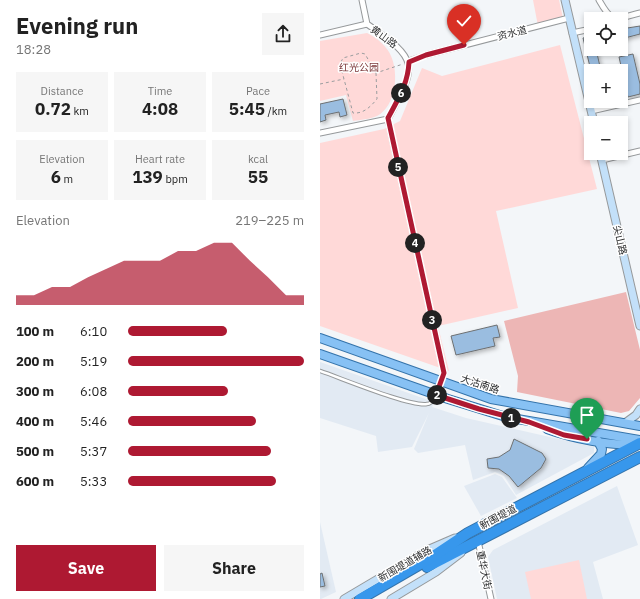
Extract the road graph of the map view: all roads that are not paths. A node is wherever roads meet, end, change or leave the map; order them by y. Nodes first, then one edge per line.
1 (362, 0) edge
2 (565, 0) edge
3 (598, 0) edge
4 (640, 13) edge
5 (569, 18) junction
6 (367, 24) junction
7 (584, 30) edge
8 (572, 33) junction
9 (320, 35) edge
10 (409, 62) junction
11 (640, 100) edge
12 (591, 111) junction
13 (592, 116) edge
14 (388, 118) junction
15 (320, 133) edge
16 (640, 151) edge
17 (628, 153) edge
18 (602, 160) edge
19 (640, 326) edge
20 (320, 338) edge
21 (320, 354) edge
22 (320, 371) edge
23 (441, 382) junction
24 (436, 395) junction
25 (640, 409) edge
26 (529, 422) junction
27 (625, 423) junction
28 (640, 426) edge
29 (598, 441) junction
30 (640, 442) edge
31 (640, 457) edge
32 (640, 463) edge
33 (625, 465) junction
34 (584, 472) junction
35 (468, 533) junction
36 (476, 542) junction
37 (430, 562) junction
38 (344, 599) edge
39 (360, 599) edge
40 (373, 599) edge
41 (391, 599) edge
42 (491, 599) edge

1 - 6 street, 黄山路
2 - 5 main road
3 - 4 street
5 - 8 main road
5 - 10 street, 资水道
6 - 9 street
6 - 10 street, 黄山路
7 - 8 street
8 - 12 main road
10 - 14 street
11 - 12 street
12 - 13 main road
14 - 15 street
14 - 23 street
16 - 17 street
18 - 19 main road, 尖山路
20 - 23 main road, 大沽南路
21 - 24 main road
22 - 24 lane
23 - 24 street
23 - 27 main road, 大沽南路
24 - 26 main road
25 - 27 main road
26 - 29 main road
26 - 30 main road
27 - 28 main road, 大沽南路
29 - 30 main road
29 - 34 main road
30 - 34 highway, 新围堤道
31 - 33 highway, 新围堤道
32 - 33 main road
33 - 36 highway, 新围堤道
34 - 35 highway, 新围堤道
35 - 37 highway, 新围堤道
35 - 38 main road, 新围堤道辅路
36 - 37 highway, 新围堤道
36 - 41 main road
36 - 42 street, 重华大街
37 - 39 highway, 新围堤道
37 - 40 highway, 新围堤道

